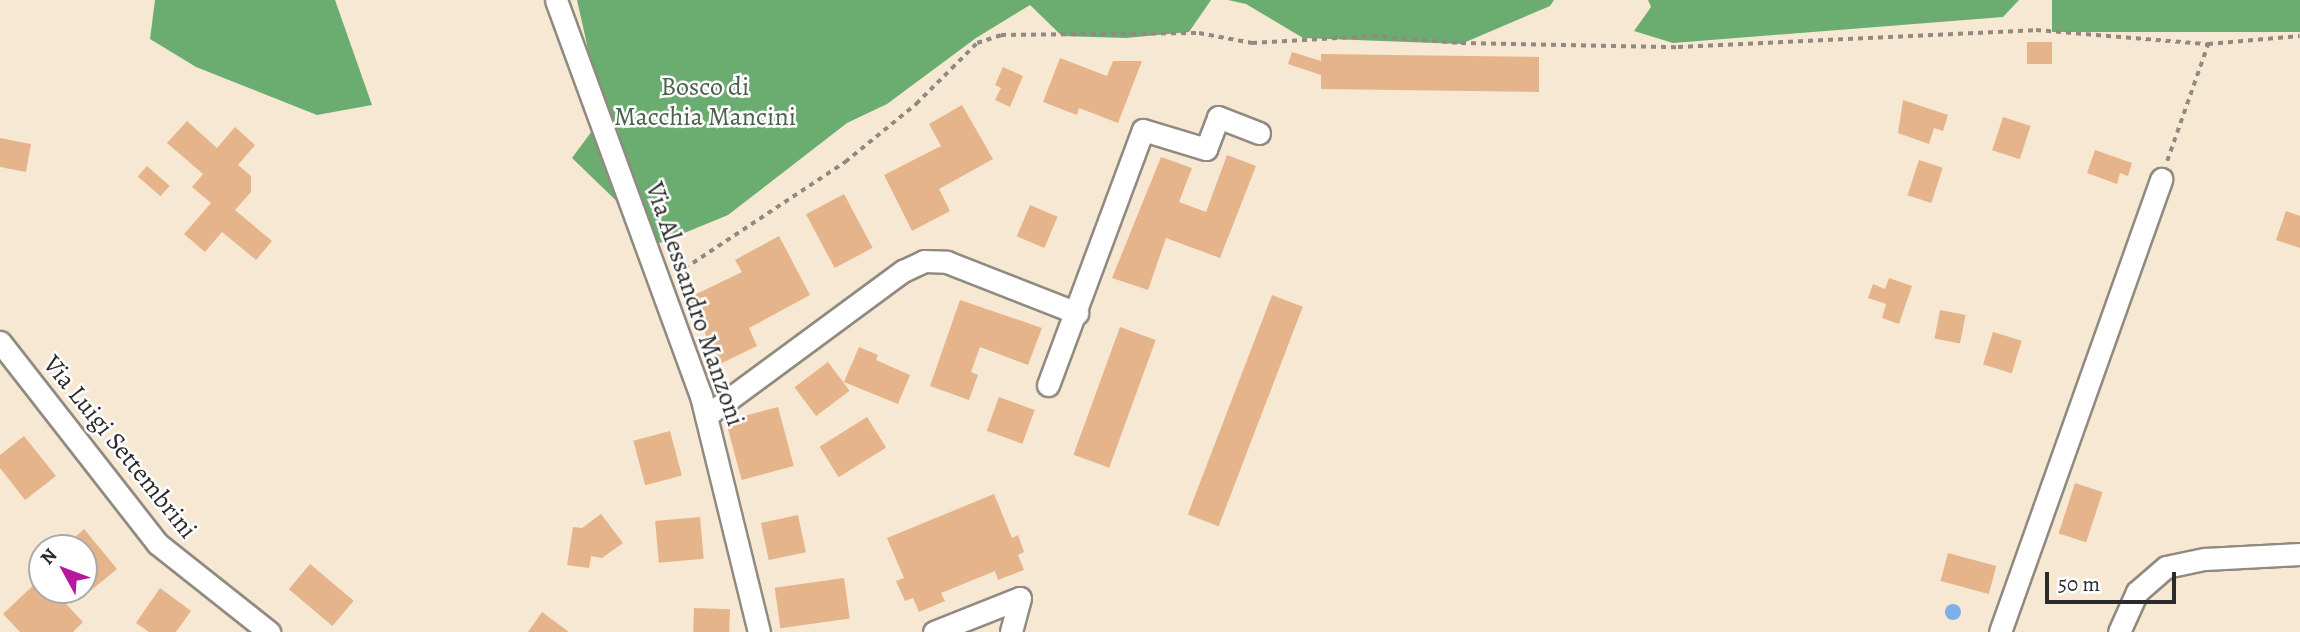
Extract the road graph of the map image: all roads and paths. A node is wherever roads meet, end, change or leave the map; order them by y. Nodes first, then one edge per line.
1 (556, 0) edge
2 (2300, 36) edge
3 (2208, 44) junction
4 (1259, 132) dead end
5 (2161, 180) joint
6 (663, 282) junction
7 (1077, 313) junction
8 (0, 342) edge
9 (1048, 385) dead end
10 (706, 416) junction
11 (2300, 554) edge
12 (269, 632) edge
13 (759, 632) edge
14 (934, 632) edge
15 (1011, 632) edge
16 (2000, 632) edge
17 (2119, 632) edge

1 - 6 street, Via Alessandro Manzoni
2 - 3 path
3 - 5 path
3 - 6 path
4 - 7 street
5 - 16 street
6 - 10 street, Via Alessandro Manzoni
7 - 9 street
7 - 10 street
8 - 12 street, Via Luigi Settembrini
10 - 13 street, Via Alessandro Manzoni
11 - 17 street
14 - 15 street

